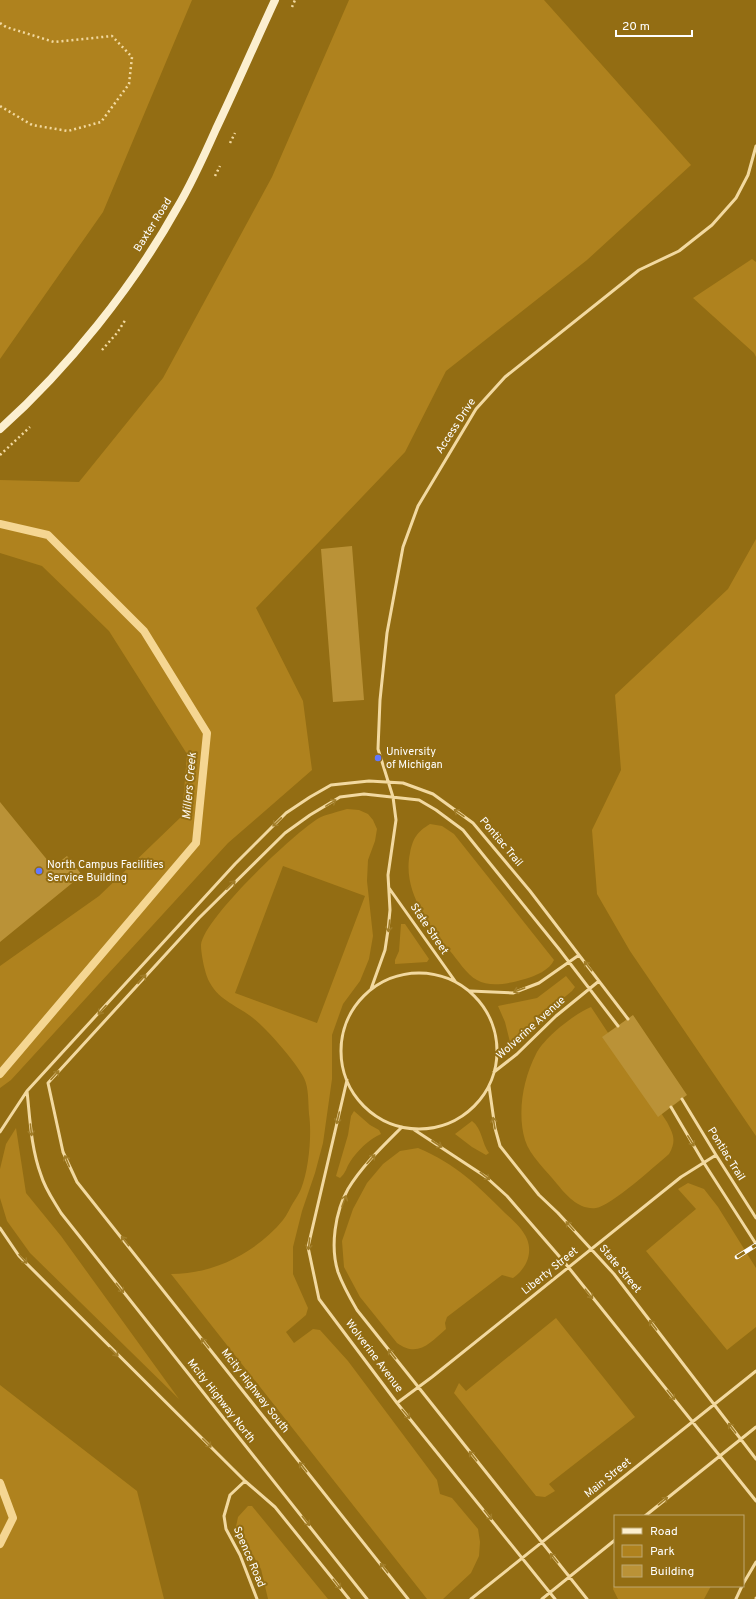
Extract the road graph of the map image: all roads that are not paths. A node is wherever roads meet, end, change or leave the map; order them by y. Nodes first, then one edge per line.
1 (274, 0) edge
2 (756, 146) edge
3 (0, 429) edge
4 (388, 782) junction
5 (394, 797) junction
6 (389, 887) junction
7 (579, 955) junction
8 (569, 962) junction
9 (455, 981) junction
10 (599, 981) junction
11 (371, 989) junction
12 (589, 989) junction
13 (470, 991) junction
14 (628, 1019) dead end
15 (618, 1026) dead end
16 (494, 1072) junction
17 (347, 1080) junction
18 (489, 1086) junction
19 (27, 1092) junction
20 (682, 1099) dead end
21 (671, 1108) dead end
22 (402, 1127) junction
23 (413, 1129) junction
24 (0, 1132) edge
25 (716, 1155) junction
26 (704, 1163) junction
27 (756, 1218) edge
28 (0, 1228) edge
29 (756, 1244) edge
30 (592, 1249) junction
31 (569, 1268) junction
32 (756, 1371) edge
33 (419, 1387) junction
34 (397, 1403) junction
35 (714, 1405) junction
36 (693, 1422) junction
37 (756, 1427) edge
38 (740, 1439) junction
39 (719, 1456) junction
40 (756, 1459) edge
41 (245, 1481) junction
42 (756, 1501) edge
43 (646, 1515) edge
44 (614, 1541) edge
45 (542, 1543) junction
46 (522, 1558) junction
47 (756, 1562) edge
48 (570, 1577) junction
49 (744, 1583) edge
50 (742, 1587) edge
51 (550, 1593) junction
52 (257, 1599) edge
53 (349, 1599) edge
54 (367, 1599) edge
55 (408, 1599) edge
56 (471, 1599) edge
57 (542, 1599) edge
58 (555, 1599) edge
59 (587, 1599) edge
60 (736, 1599) edge

1 - 3 street, Baxter Road
2 - 4 lane, Access Drive
4 - 5 lane
7 -> 4 lane, Pontiac Trail
4 -> 19 lane, Pontiac Trail
5 - 6 lane
5 - 8 lane
55 -> 5 lane, Mcity Highway South
6 - 9 lane, State Street
6 -> 11 lane
7 - 8 lane
10 -> 7 lane, Pontiac Trail
8 - 12 lane
8 -> 13 lane
9 - 11 lane
9 - 13 lane
10 - 12 lane, Wolverine Avenue
10 - 14 lane, Pontiac Trail
11 - 17 lane
12 - 15 lane
12 - 16 lane, Wolverine Avenue
13 - 16 lane
16 - 18 lane
17 - 22 lane
17 -> 34 lane, Wolverine Avenue
18 - 23 lane
30 -> 18 lane, State Street
19 - 24 lane, Pontiac Trail
19 -> 54 lane, Mcity Highway North
20 - 25 lane, Pontiac Trail
21 -> 26 lane
22 - 23 lane
33 -> 22 lane, Wolverine Avenue
23 -> 31 lane
25 - 26 lane, Liberty Street
25 - 27 lane, Pontiac Trail
26 - 29 lane
26 - 30 lane, Liberty Street
28 -> 41 lane
30 - 31 lane, Liberty Street
35 -> 30 lane, State Street
31 - 33 lane, Liberty Street
31 -> 36 lane
32 - 35 lane, Main Street
33 - 34 lane, Liberty Street
45 -> 33 lane, Wolverine Avenue
34 -> 46 lane, Wolverine Avenue
35 - 36 lane, Main Street
38 -> 35 lane, State Street
36 - 39 lane
36 - 45 lane, Main Street
37 - 38 lane
38 - 39 lane
38 - 40 lane, State Street
39 - 42 lane
43 -> 39 lane
41 - 52 lane, Spence Road
41 -> 53 lane
44 - 48 lane
45 - 46 lane, Main Street
48 -> 45 lane, Wolverine Avenue
46 - 51 lane, Wolverine Avenue
46 - 56 lane, Main Street
47 - 49 lane
48 - 51 lane
48 - 59 lane, Wolverine Avenue
50 - 60 lane
51 - 57 lane
51 - 58 lane, Wolverine Avenue

